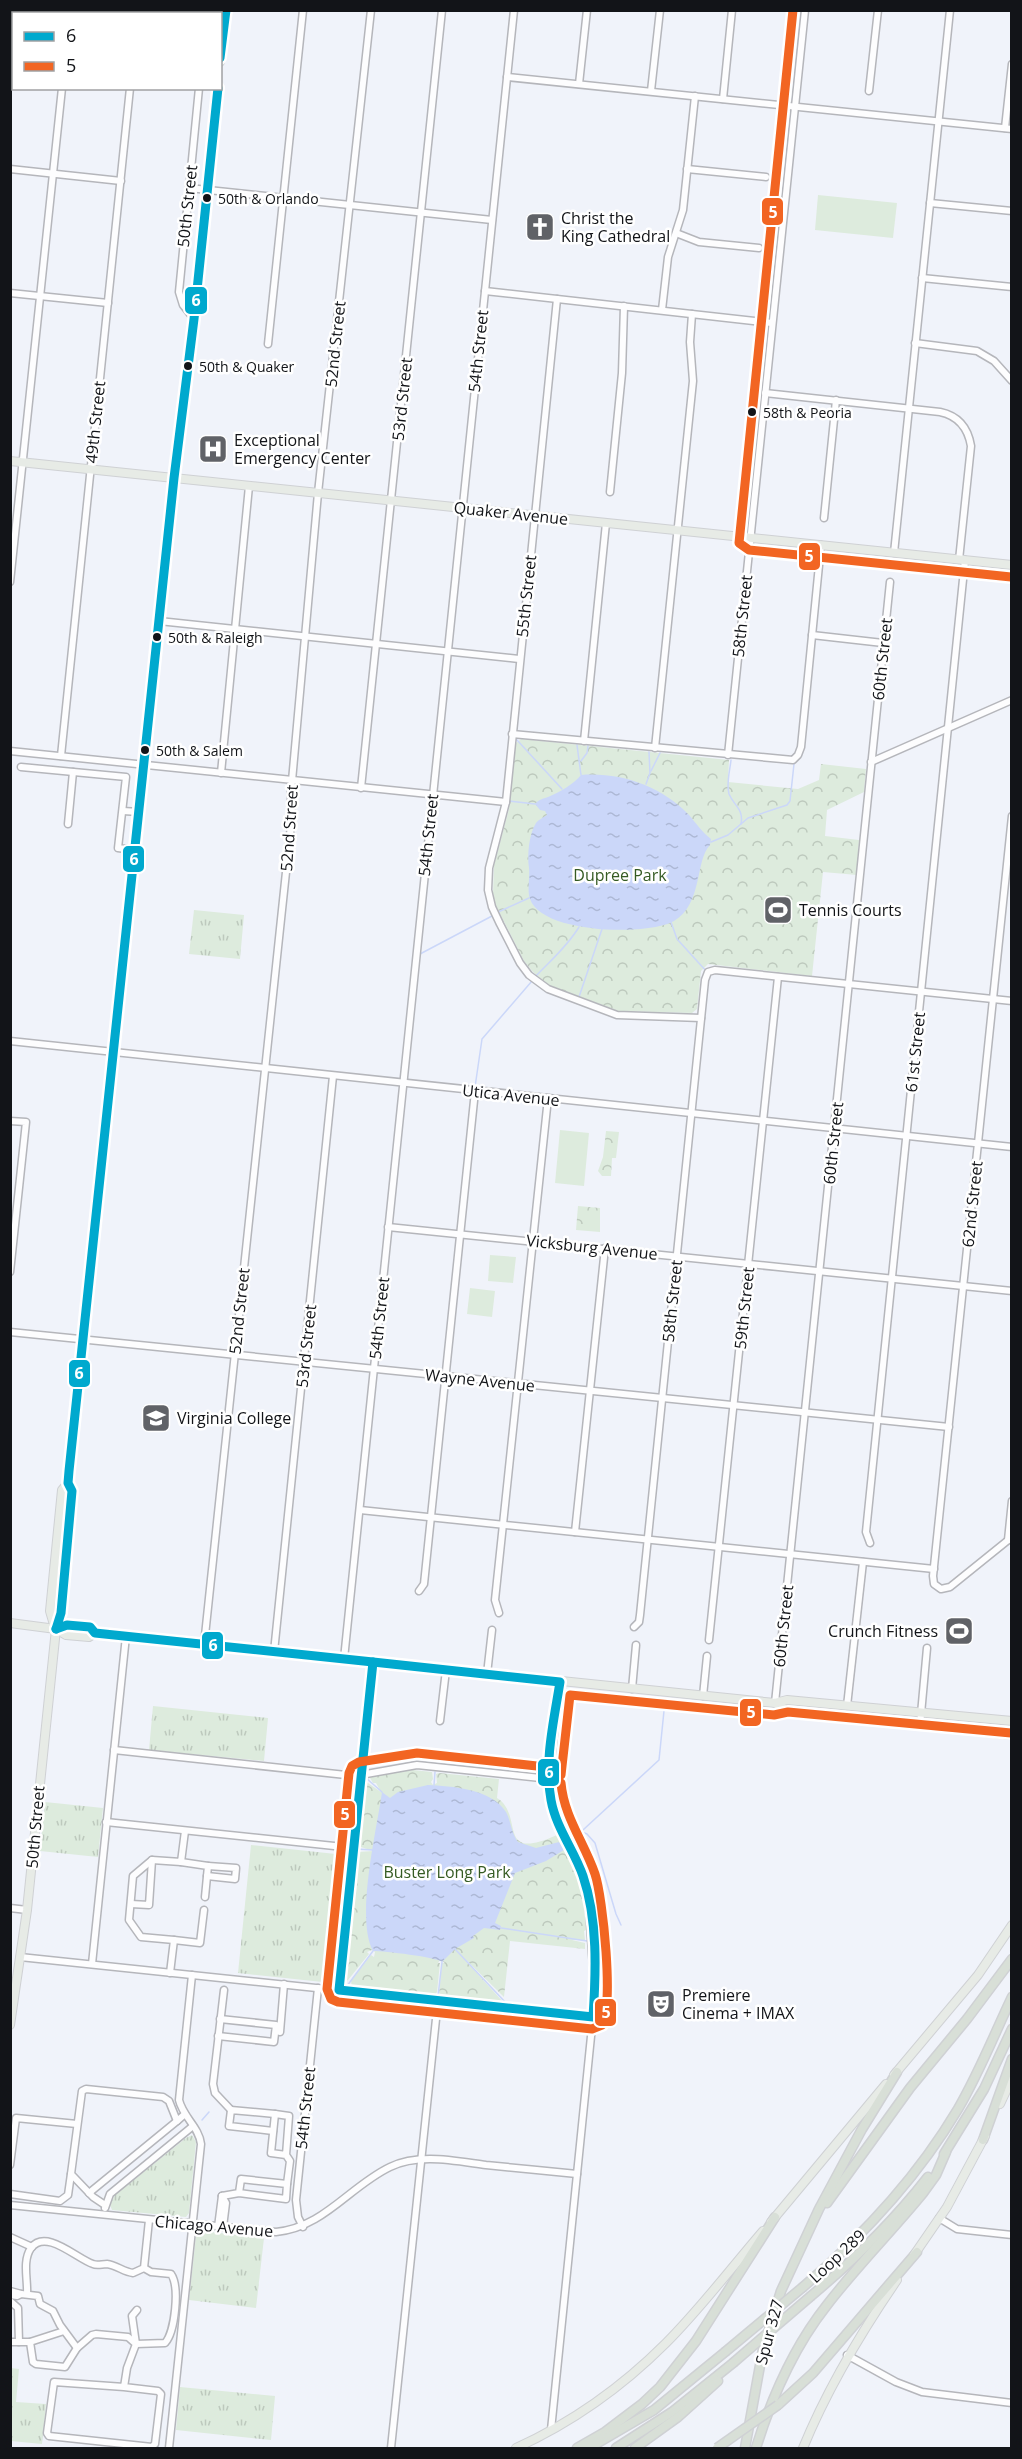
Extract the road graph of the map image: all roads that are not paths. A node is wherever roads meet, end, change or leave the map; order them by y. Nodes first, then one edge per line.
1 (226, 10) edge
2 (303, 10) edge
3 (371, 10) edge
4 (442, 10) edge
5 (514, 10) edge
6 (587, 10) edge
7 (660, 10) edge
8 (732, 10) edge
9 (805, 10) edge
10 (878, 10) edge
11 (950, 10) edge
12 (222, 41) edge
13 (1011, 64) edge
14 (507, 77) junction
15 (579, 84) junction
16 (62, 90) edge
17 (130, 90) edge
18 (199, 90) edge
19 (218, 90) edge
20 (869, 91) dead end
21 (651, 92) junction
22 (695, 96) junction
23 (723, 99) junction
24 (794, 107) junction
25 (939, 121) junction
26 (1008, 128) edge
27 (687, 169) junction
28 (10, 170) edge
29 (53, 174) junction
30 (766, 177) dead end
31 (120, 181) junction
32 (189, 188) junction
33 (207, 190) junction
34 (284, 198) junction
35 (930, 203) junction
36 (349, 205) junction
37 (1011, 211) edge
38 (422, 213) junction
39 (492, 220) junction
40 (676, 233) junction
41 (759, 248) dead end
42 (922, 278) junction
43 (1011, 287) edge
44 (484, 291) junction
45 (10, 293) edge
46 (40, 296) junction
47 (557, 299) junction
48 (108, 303) junction
49 (624, 306) junction
50 (662, 310) junction
51 (692, 314) junction
52 (194, 319) junction
53 (772, 322) junction
54 (268, 344) dead end
55 (915, 344) junction
56 (1011, 381) edge
57 (765, 393) junction
58 (836, 400) junction
59 (909, 408) junction
60 (10, 461) edge
61 (23, 462) junction
62 (91, 469) junction
63 (174, 478) junction
64 (249, 486) junction
65 (610, 492) dead end
66 (318, 493) junction
67 (391, 501) junction
68 (462, 508) junction
69 (534, 516) junction
70 (824, 518) dead end
71 (606, 523) junction
72 (678, 530) junction
73 (750, 538) junction
74 (821, 545) junction
75 (894, 553) junction
76 (962, 560) junction
77 (1011, 565) edge
78 (10, 582) edge
79 (890, 582) dead end
80 (159, 621) junction
81 (235, 629) junction
82 (812, 635) junction
83 (306, 637) junction
84 (884, 643) junction
85 (376, 644) junction
86 (447, 652) junction
87 (519, 659) junction
88 (1011, 700) edge
89 (948, 729) junction
90 (512, 734) junction
91 (584, 741) junction
92 (656, 748) junction
93 (10, 751) edge
94 (49, 755) junction
95 (728, 755) junction
96 (61, 756) junction
97 (96, 760) junction
98 (871, 762) junction
99 (144, 765) junction
100 (21, 767) dead end
101 (47, 770) junction
102 (74, 772) junction
103 (221, 773) junction
104 (94, 774) junction
105 (292, 781) junction
106 (361, 788) junction
107 (432, 795) junction
108 (506, 802) junction
109 (123, 811) junction
110 (139, 812) junction
111 (1011, 816) edge
112 (68, 824) dead end
113 (134, 850) junction
114 (778, 977) junction
115 (850, 984) junction
116 (921, 992) junction
117 (993, 999) junction
118 (1011, 1001) edge
119 (701, 1018) junction
120 (10, 1041) edge
121 (114, 1053) junction
122 (264, 1069) junction
123 (333, 1076) junction
124 (403, 1084) junction
125 (475, 1091) junction
126 (548, 1098) junction
127 (692, 1113) junction
128 (10, 1121) edge
129 (763, 1121) junction
130 (835, 1128) junction
131 (907, 1136) junction
132 (978, 1143) junction
133 (1011, 1147) edge
134 (388, 1227) junction
135 (461, 1233) junction
136 (533, 1241) junction
137 (604, 1248) junction
138 (677, 1256) junction
139 (748, 1264) junction
140 (820, 1271) junction
141 (10, 1272) edge
142 (892, 1278) junction
143 (964, 1286) junction
144 (1011, 1290) edge
145 (10, 1332) edge
146 (84, 1340) junction
147 (234, 1354) junction
148 (304, 1362) junction
149 (374, 1369) junction
150 (446, 1376) junction
151 (518, 1384) junction
152 (590, 1392) junction
153 (662, 1399) junction
154 (734, 1405) junction
155 (805, 1412) junction
156 (878, 1420) junction
157 (949, 1427) junction
158 (1011, 1501) edge
159 (360, 1510) junction
160 (431, 1517) junction
161 (503, 1525) junction
162 (575, 1532) junction
163 (1010, 1538) edge
164 (647, 1539) junction
165 (870, 1543) dead end
166 (719, 1547) junction
167 (790, 1554) junction
168 (863, 1562) junction
169 (934, 1569) junction
170 (419, 1591) dead end
171 (499, 1613) dead end
172 (10, 1623) edge
173 (634, 1627) dead end
174 (56, 1629) junction
175 (492, 1630) dead end
176 (126, 1636) junction
177 (710, 1640) dead end
178 (204, 1645) junction
179 (636, 1645) dead end
180 (927, 1648) dead end
181 (274, 1652) junction
182 (707, 1656) dead end
183 (344, 1659) junction
184 (373, 1662) junction
185 (446, 1670) junction
186 (487, 1674) junction
187 (560, 1682) junction
188 (632, 1689) junction
189 (703, 1696) junction
190 (775, 1703) junction
191 (848, 1706) junction
192 (921, 1714) junction
193 (440, 1721) dead end
194 (1011, 1721) edge
195 (920, 1725) junction
196 (1011, 1735) edge
197 (114, 1750) junction
198 (361, 1774) junction
199 (550, 1779) junction
200 (106, 1822) junction
201 (185, 1831) junction
202 (353, 1848) junction
203 (152, 1860) junction
204 (182, 1862) junction
205 (208, 1866) junction
206 (207, 1876) junction
207 (205, 1897) dead end
208 (130, 1904) junction
209 (10, 1908) edge
210 (27, 1910) junction
211 (204, 1910) dead end
212 (1011, 1925) edge
213 (174, 1940) junction
214 (20, 1957) junction
215 (1011, 1959) edge
216 (92, 1964) junction
217 (170, 1973) junction
218 (192, 1975) junction
219 (284, 1984) junction
220 (318, 1988) junction
221 (224, 1990) dead end
222 (339, 1990) junction
223 (1011, 1997) edge
224 (438, 2000) junction
225 (593, 2017) junction
226 (220, 2019) junction
227 (10, 2025) edge
228 (1011, 2029) edge
229 (280, 2032) dead end
230 (218, 2036) junction
231 (1011, 2059) edge
232 (897, 2072) junction
233 (1011, 2078) edge
234 (231, 2110) junction
235 (184, 2114) junction
236 (275, 2114) junction
237 (13, 2117) edge
238 (177, 2121) junction
239 (77, 2124) junction
240 (193, 2126) junction
241 (273, 2131) junction
242 (983, 2140) junction
243 (946, 2152) junction
244 (286, 2155) junction
245 (420, 2159) junction
246 (10, 2165) edge
247 (71, 2174) junction
248 (577, 2174) junction
249 (287, 2184) junction
250 (89, 2193) junction
251 (239, 2193) junction
252 (10, 2194) edge
253 (10, 2205) edge
254 (105, 2205) junction
255 (104, 2215) junction
256 (775, 2217) junction
257 (939, 2218) junction
258 (149, 2220) junction
259 (813, 2223) junction
260 (193, 2224) junction
261 (220, 2227) junction
262 (303, 2227) junction
263 (1011, 2235) edge
264 (10, 2237) edge
265 (32, 2247) junction
266 (917, 2252) junction
267 (144, 2268) junction
268 (176, 2285) junction
269 (186, 2286) junction
270 (10, 2291) edge
271 (24, 2294) junction
272 (10, 2295) edge
273 (10, 2301) edge
274 (137, 2310) dead end
275 (64, 2331) junction
276 (171, 2335) junction
277 (181, 2337) junction
278 (10, 2342) edge
279 (19, 2342) junction
280 (30, 2342) junction
281 (136, 2344) junction
282 (77, 2348) junction
283 (847, 2355) junction
284 (733, 2362) junction
285 (124, 2387) junction
286 (1011, 2403) edge
287 (157, 2425) junction
288 (171, 2426) junction
289 (551, 2430) junction
290 (169, 2448) edge
291 (391, 2448) edge
292 (516, 2448) edge
293 (577, 2448) edge
294 (590, 2448) edge
295 (616, 2448) edge
296 (635, 2448) edge
297 (717, 2448) edge
298 (746, 2448) edge
299 (756, 2448) edge
300 (803, 2448) edge

1 - 12 main road
2 - 34 street
3 - 36 street, 52nd Street
4 - 38 street, 53rd Street
5 - 14 street, 54th Street
6 - 15 street
7 - 21 street
8 - 23 street
9 - 24 street, 58th Street
10 - 20 street
11 - 25 street
13 - 26 street
14 - 15 street
14 - 39 street, 54th Street
15 - 21 street
16 - 29 street
17 - 31 street, 49th Street
18 - 32 street, 50th Street
19 - 33 main road, 50th Street
21 - 22 street
22 - 23 street
22 - 27 street
23 - 24 street
24 - 25 street
24 - 53 street, 58th Street
25 - 26 street
25 - 35 street
27 - 30 street
27 - 40 street
28 - 29 street
29 - 31 street
29 - 46 street
31 - 48 street, 49th Street
32 - 33 street
32 - 52 street, 50th Street
33 - 34 street
33 - 52 main road, 50th Street
34 - 36 street
34 - 54 street
35 - 37 street
35 - 42 street
36 - 38 street
36 - 66 street, 52nd Street
38 - 39 street
38 - 67 street, 53rd Street
39 - 44 street, 54th Street
40 - 41 street
40 - 50 street
42 - 43 street
42 - 55 street
44 - 47 street
44 - 68 street, 54th Street
45 - 46 street
46 - 48 street
46 - 61 street
47 - 49 street
47 - 69 street, 55th Street
48 - 62 street, 49th Street
49 - 50 street
49 - 65 street
50 - 51 street
51 - 53 street
51 - 72 street
52 - 63 main road, 50th Street
53 - 57 street, 58th Street
55 - 56 street
55 - 59 street
57 - 58 street
57 - 73 street, 58th Street
58 - 59 street
58 - 70 street
59 - 75 street
59 - 76 street, 61st Street
60 - 61 main road, Quaker Avenue
61 - 62 main road, Quaker Avenue
61 - 78 street
62 - 63 main road, Quaker Avenue
62 - 96 street, 49th Street
63 - 64 main road, Quaker Avenue
63 - 80 main road, 50th Street
64 - 66 main road, Quaker Avenue
64 - 81 street
66 - 67 main road, Quaker Avenue
66 - 83 street, 52nd Street
67 - 68 main road, Quaker Avenue
67 - 85 street, 53rd Street
68 - 69 main road, Quaker Avenue
68 - 86 street, 54th Street
69 - 71 main road, Quaker Avenue
69 - 87 street, 55th Street
71 - 72 main road, Quaker Avenue
71 - 91 street
72 - 73 main road, Quaker Avenue
72 - 92 street
73 - 74 main road, Quaker Avenue
73 - 95 street, 58th Street
74 - 75 main road, Quaker Avenue
74 - 82 street
75 - 76 main road, Quaker Avenue
76 - 77 main road, Quaker Avenue
76 - 89 street, 61st Street
79 - 84 street, 60th Street
80 - 81 street
80 - 99 main road, 50th Street
81 - 83 street
81 - 103 street
82 - 84 street
82 - 95 street
83 - 85 street
83 - 105 street, 52nd Street
84 - 98 street, 60th Street
85 - 86 street
85 - 106 street, 53rd Street
86 - 87 street
86 - 107 street, 54th Street
87 - 90 street, 55th Street
88 - 89 street
89 - 98 street
89 - 116 street, 61st Street
90 - 91 street
90 - 108 street, 55th Street
91 - 92 street
92 - 95 street
93 - 94 street
94 - 96 street
94 - 101 street
96 - 97 street
97 - 99 street
97 - 104 street
98 - 115 street, 60th Street
99 - 103 street
99 - 110 main road, 50th Street
100 - 101 street
101 - 102 street
102 - 104 street
102 - 112 street
103 - 105 street
104 - 109 street
105 - 106 street
105 - 122 street, 52nd Street
106 - 107 street
107 - 108 street
107 - 124 street, 54th Street
108 - 119 street, 55th Street
109 - 110 street
109 - 113 street
110 - 113 main road, 50th Street
111 - 117 street, 62nd Street
113 - 121 main road, 50th Street
114 - 115 street
114 - 119 street, 58th Street
114 - 129 street, 59th Street
115 - 116 street
115 - 130 street, 60th Street
116 - 117 street
116 - 131 street, 61st Street
117 - 118 street
117 - 132 street, 62nd Street
119 - 127 street, 58th Street
120 - 121 street, Utica Avenue
121 - 122 street, Utica Avenue
121 - 146 main road, 50th Street
122 - 123 street, Utica Avenue
122 - 147 street, 52nd Street
123 - 124 street, Utica Avenue
123 - 148 street, 53rd Street
124 - 125 street, Utica Avenue
124 - 134 street, 54th Street
125 - 126 street, Utica Avenue
125 - 135 street
126 - 127 street, Utica Avenue
126 - 136 street
127 - 129 street, Utica Avenue
127 - 138 street, 58th Street
128 - 141 street
129 - 130 street, Utica Avenue
129 - 139 street, 59th Street
130 - 131 street, Utica Avenue
130 - 140 street, 60th Street
131 - 132 street, Utica Avenue
131 - 142 street, 61st Street
132 - 133 street, Utica Avenue
132 - 143 street, 62nd Street
134 - 135 street, Vicksburg Avenue
134 - 149 street, 54th Street
135 - 136 street, Vicksburg Avenue
135 - 150 street
136 - 137 street, Vicksburg Avenue
136 - 151 street
137 - 138 street, Vicksburg Avenue
137 - 152 street
138 - 139 street, Vicksburg Avenue
138 - 153 street, 58th Street
139 - 140 street, Vicksburg Avenue
139 - 154 street, 59th Street
140 - 142 street, Vicksburg Avenue
140 - 155 street, 60th Street
142 - 143 street, Vicksburg Avenue
142 - 156 street, 61st Street
143 - 144 street, Vicksburg Avenue
143 - 157 street, 62nd Street
145 - 146 street, Wayne Avenue
146 - 147 street, Wayne Avenue
146 - 174 main road, 50th Street
147 - 148 street, Wayne Avenue
147 - 178 street, 52nd Street
148 - 149 street, Wayne Avenue
148 - 181 street, 53rd Street
149 - 150 street, Wayne Avenue
149 - 159 street, 54th Street
150 - 151 street, Wayne Avenue
150 - 160 street
151 - 152 street, Wayne Avenue
151 - 161 street
152 - 153 street, Wayne Avenue
152 - 162 street
153 - 154 street, Wayne Avenue
153 - 164 street, 58th Street
154 - 155 street, Wayne Avenue
154 - 166 street, 59th Street
155 - 156 street, Wayne Avenue
155 - 167 street, 60th Street
156 - 157 street, Wayne Avenue
156 - 165 street, 61st Street
157 - 169 street, 62nd Street
158 - 163 street
159 - 160 street
159 - 183 street, 54th Street
160 - 161 street
160 - 170 street
161 - 162 street
161 - 171 street
162 - 164 street
163 - 169 street, 62nd Street
164 - 166 street
164 - 173 street, 58th Street
166 - 167 street
166 - 177 street, 59th Street
167 - 168 street
167 - 190 street, 60th Street
168 - 169 street
168 - 191 street
172 - 174 main road
174 - 176 main road
174 - 210 main road, 50th Street
175 - 186 street
176 - 178 main road
176 - 197 street
178 - 181 main road
179 - 188 street
180 - 192 street
181 - 183 main road
182 - 189 street
183 - 184 main road
184 - 185 main road
184 - 198 street
185 - 186 main road
185 - 193 street
186 - 187 main road
187 - 188 main road
187 - 199 street
188 - 189 main road
189 - 190 main road
190 - 191 main road
190 - 195 main road
191 - 192 main road
192 - 194 main road
192 - 195 street
195 - 196 main road
197 - 198 street
197 - 200 street
198 - 199 street
198 - 202 street
199 - 225 street
200 - 201 street
200 - 216 street
201 - 202 street
201 - 204 street
202 - 222 street
203 - 204 street
203 - 208 street
203 - 208 street
204 - 205 street
205 - 206 street
205 - 206 street
206 - 207 street
208 - 213 street
209 - 210 street
210 - 214 main road, 50th Street
211 - 213 street
212 - 232 main road
213 - 217 street
214 - 216 street
214 - 227 main road, 50th Street
215 - 259 highway
216 - 217 street
217 - 218 street
218 - 219 street
218 - 235 street
219 - 220 street
219 - 229 street
220 - 222 street
220 - 262 street, 54th Street
221 - 226 street
222 - 224 street
223 - 294 highway, Loop 289, bridge
224 - 225 street
224 - 245 street
225 - 248 street
226 - 230 street
226 - 230 street
228 - 243 highway, Loop 289
230 - 234 street
231 - 242 highway
232 - 256 main road
232 - 259 highway
233 - 242 main road
234 - 236 street
234 - 241 street
235 - 238 street
235 - 240 street
236 - 241 street
236 - 244 street
237 - 239 street
237 - 246 street
238 - 239 street
238 - 250 street
239 - 247 street
240 - 254 street
240 - 260 street
241 - 244 street
242 - 257 main road
243 - 284 highway, Loop 289, bridge
243 - 299 highway
244 - 249 street
245 - 248 street, Chicago Avenue
245 - 262 street, Chicago Avenue
245 - 291 street
247 - 250 street
247 - 252 street
248 - 289 street
249 - 251 street
249 - 251 street
250 - 254 street
251 - 261 street
253 - 255 street, Chicago Avenue
254 - 255 street
255 - 258 street, Chicago Avenue
256 - 289 main road
256 - 293 highway
257 - 263 street
257 - 266 main road
258 - 260 street, Chicago Avenue
258 - 267 street
259 - 298 highway, Spur 327
260 - 261 street, Chicago Avenue
260 - 269 street
261 - 262 street, Chicago Avenue
264 - 265 street
265 - 267 street
265 - 271 street
266 - 283 main road
266 - 297 highway, bridge
267 - 268 street
268 - 269 street
268 - 276 street
269 - 277 street
270 - 271 street
271 - 272 street
271 - 275 street
273 - 279 street
274 - 281 street
275 - 280 street
275 - 282 street
276 - 277 street
276 - 281 street
277 - 288 street
278 - 279 street
279 - 280 street
280 - 282 street
281 - 282 street
281 - 285 street
283 - 286 street
283 - 300 main road
284 - 295 highway, Loop 289
284 - 296 highway
285 - 287 street
285 - 287 street
287 - 288 street
288 - 290 street
289 - 292 main road

